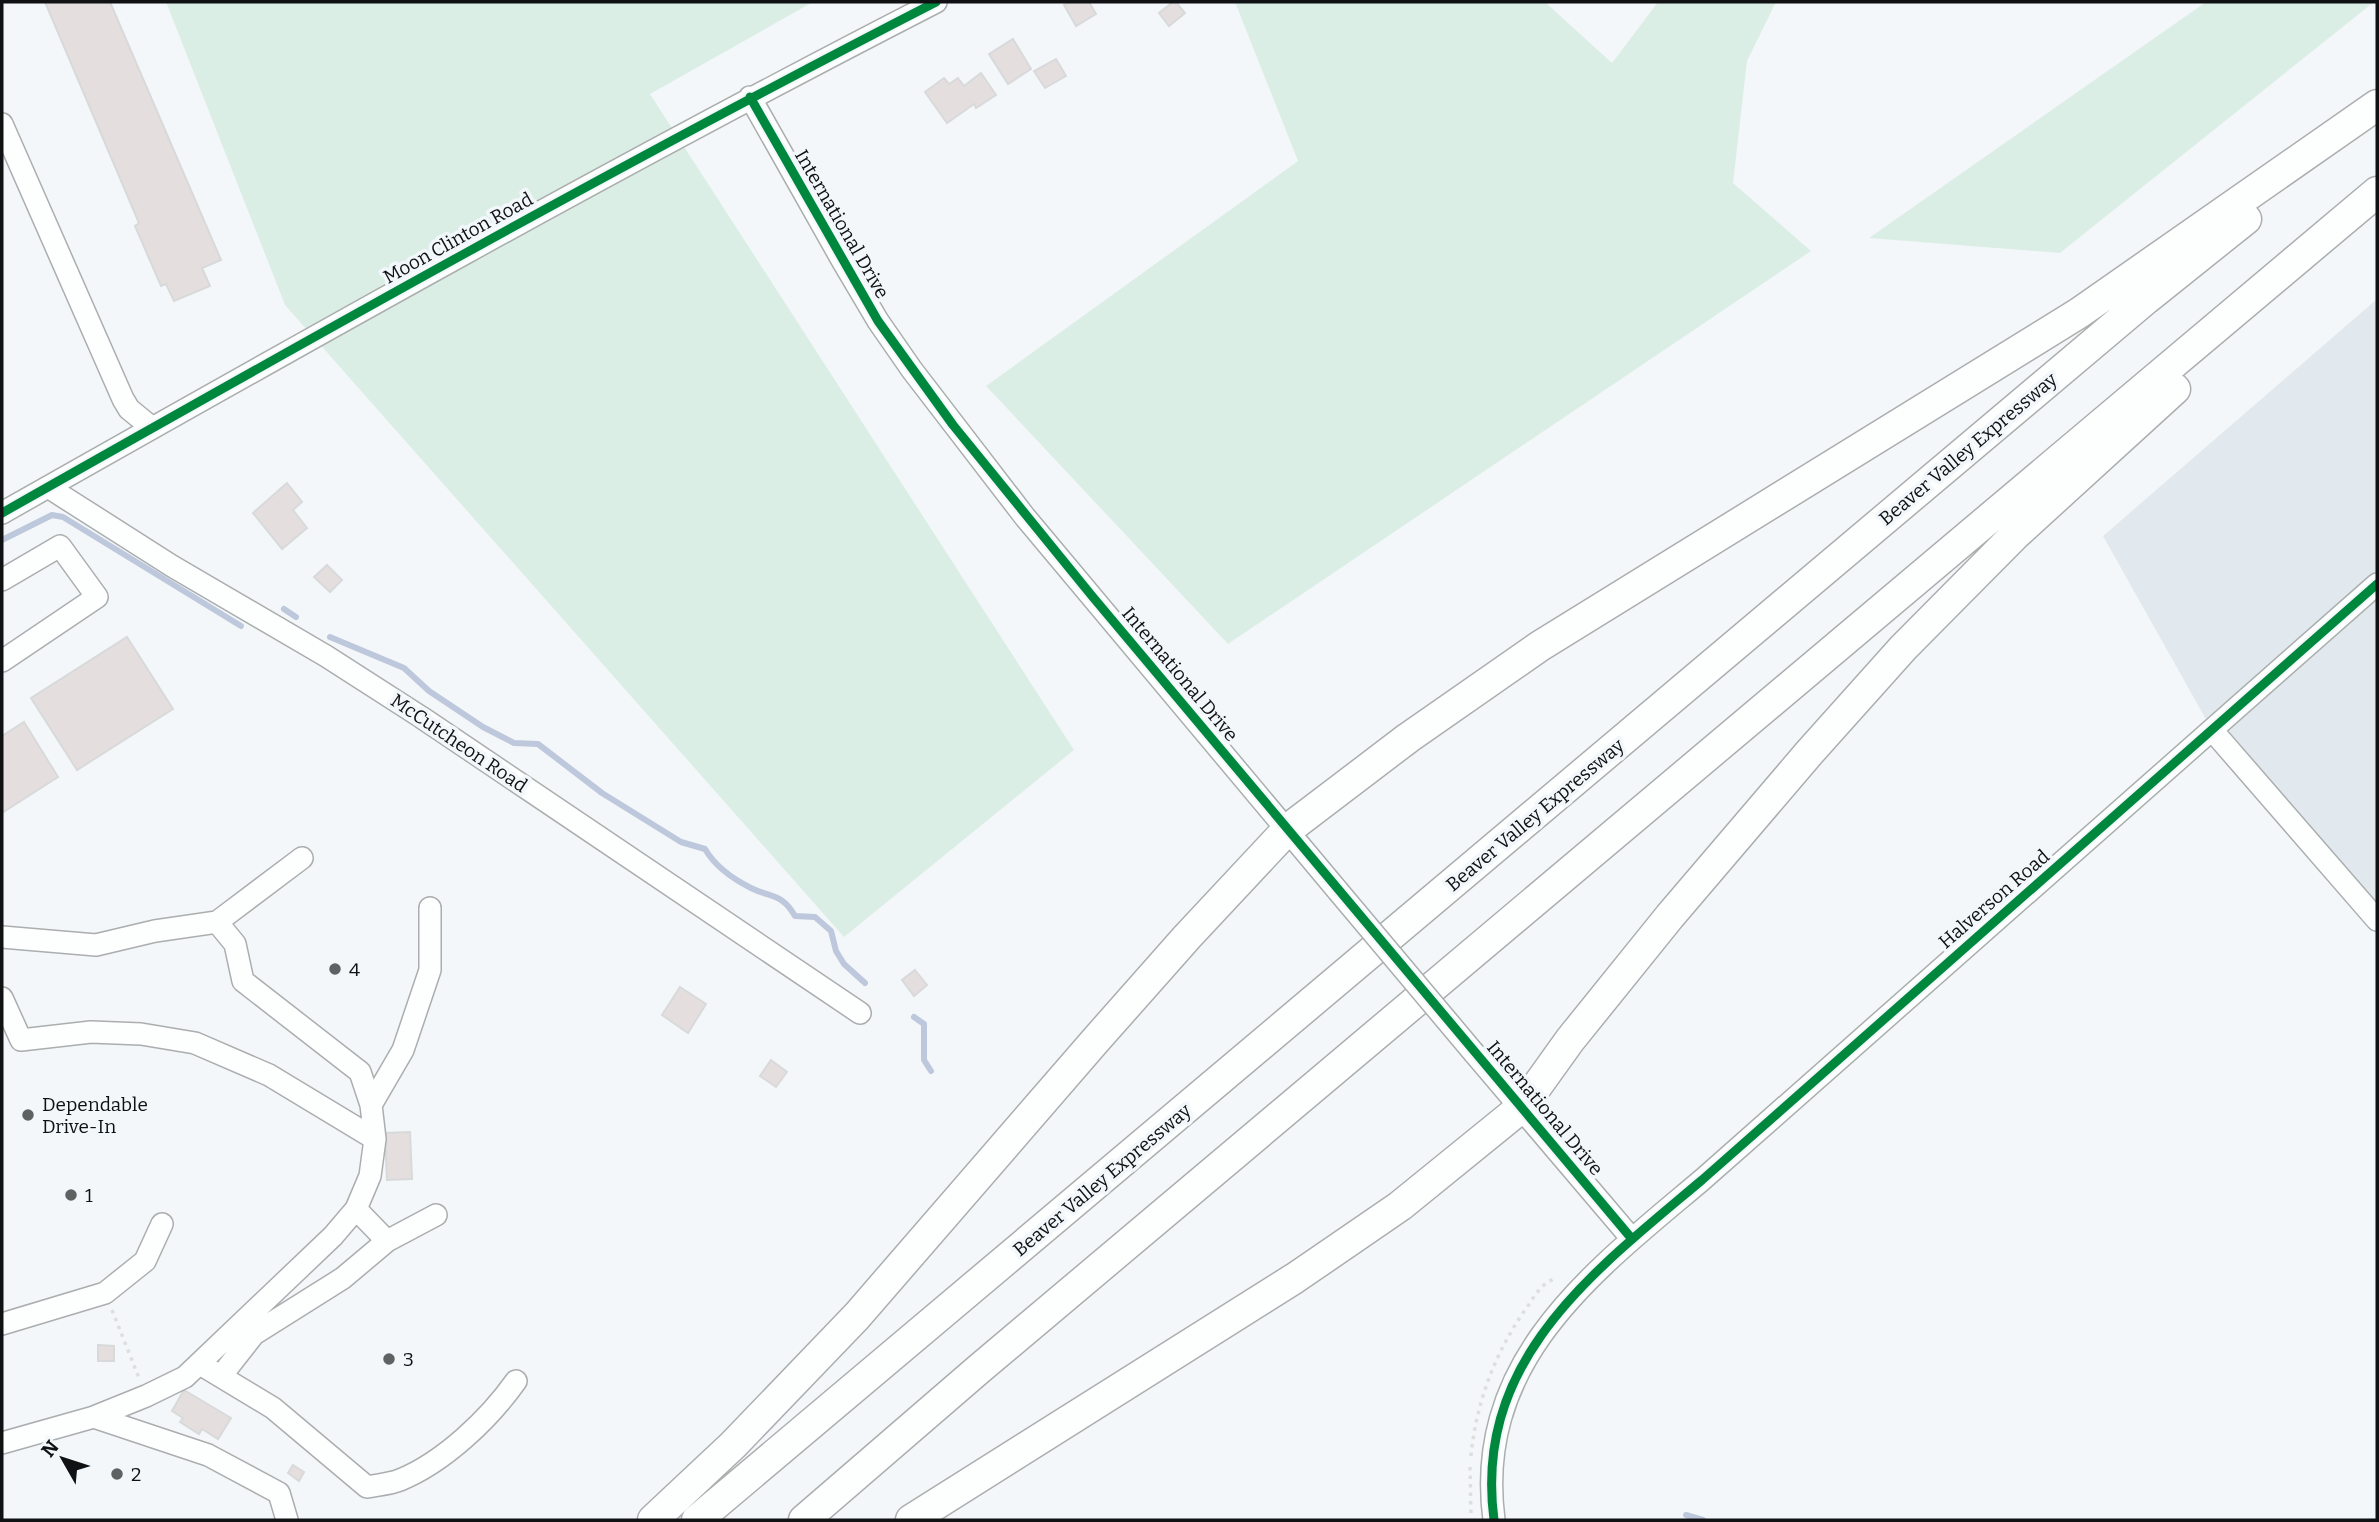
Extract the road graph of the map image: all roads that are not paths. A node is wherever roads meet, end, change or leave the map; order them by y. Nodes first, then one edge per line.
1 (936, 2) edge
2 (750, 97) junction
3 (2377, 105) edge
4 (2377, 113) edge
5 (2, 124) edge
6 (2377, 192) edge
7 (2377, 205) edge
8 (151, 427) junction
9 (48, 487) junction
10 (2, 513) edge
11 (2, 580) edge
12 (2377, 584) edge
13 (2, 661) edge
14 (2212, 730) junction
15 (1287, 830) junction
16 (302, 858) dead end
17 (430, 908) dead end
18 (2377, 920) edge
19 (217, 922) junction
20 (2, 937) edge
21 (2, 998) edge
22 (860, 1013) dead end
23 (11, 1042) edge
24 (371, 1105) junction
25 (1521, 1107) junction
26 (374, 1139) junction
27 (356, 1209) junction
28 (436, 1216) dead end
29 (162, 1224) dead end
30 (1632, 1239) junction
31 (387, 1241) junction
32 (2, 1324) edge
33 (200, 1363) junction
34 (221, 1376) junction
35 (516, 1381) dead end
36 (94, 1417) junction
37 (2, 1443) edge
38 (288, 1520) edge
39 (653, 1520) edge
40 (696, 1520) edge
41 (804, 1520) edge
42 (911, 1520) edge
43 (1494, 1520) edge

1 - 2 street, Moon Clinton Road
2 - 8 street, Moon Clinton Road
2 - 15 street, International Drive
3 - 15 highway
4 - 40 highway, Beaver Valley Expressway
5 - 8 street
6 - 41 highway
7 - 25 highway
8 - 9 street, Moon Clinton Road
9 - 10 street, Moon Clinton Road
9 - 22 street, McCutcheon Road
11 - 13 street
12 - 14 street, Halverson Road
14 - 18 street
14 - 30 street, Halverson Road
15 - 25 street, International Drive, bridge
15 - 39 highway
16 - 19 street
17 - 24 street
19 - 20 street
19 - 24 street
21 - 23 street
23 - 26 street
24 - 26 street
25 - 30 street, International Drive
25 - 42 highway
26 - 27 street
27 - 31 street
27 - 33 street
28 - 31 street
29 - 32 street
30 - 43 street, Halverson Road
31 - 34 street
33 - 34 street
33 - 36 street
34 - 35 street
36 - 37 street
36 - 38 street

